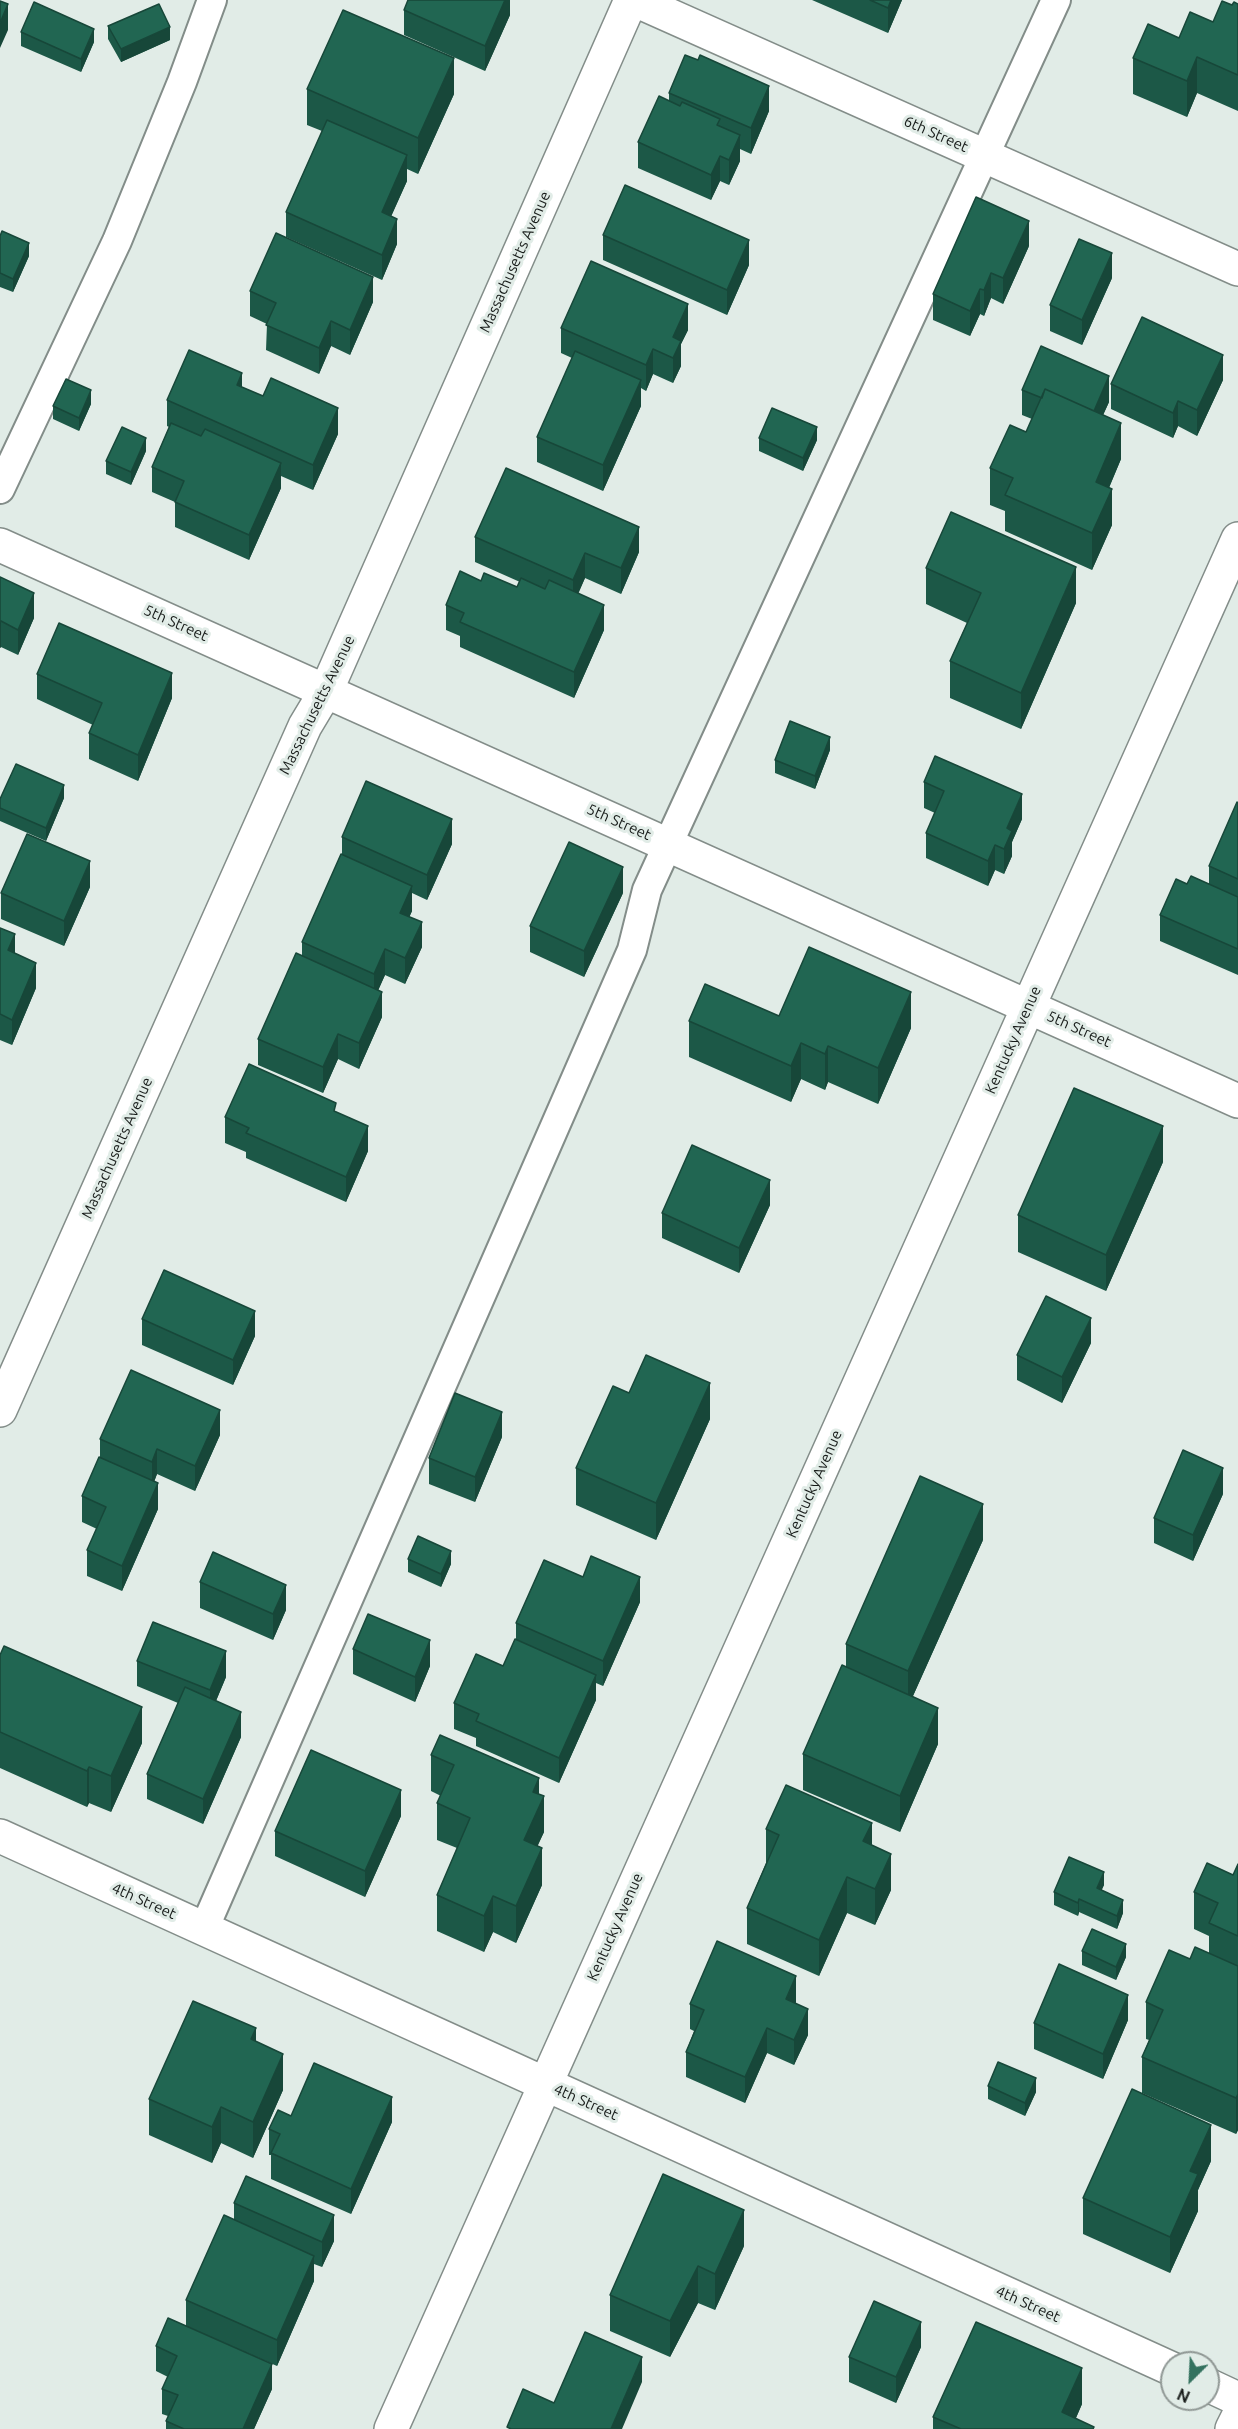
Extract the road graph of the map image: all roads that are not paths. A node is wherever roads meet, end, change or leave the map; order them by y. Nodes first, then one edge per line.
1 (212, 0) edge
2 (633, 0) edge
3 (1056, 0) edge
4 (984, 155) junction
5 (1238, 269) edge
6 (0, 489) edge
7 (1238, 539) edge
8 (0, 545) edge
9 (326, 691) junction
10 (669, 845) junction
11 (1028, 1005) junction
12 (1238, 1101) edge
13 (0, 1410) edge
14 (0, 1836) edge
15 (204, 1929) junction
16 (545, 2084) junction
17 (1160, 2364) edge
18 (1220, 2391) edge
19 (1238, 2399) edge
20 (1238, 2416) edge
21 (391, 2429) edge
22 (1232, 2429) edge

1 - 6 lane
2 - 4 street, 6th Street
2 - 9 street, Massachusetts Avenue
3 - 4 lane
4 - 5 street, 6th Street
4 - 10 lane
7 - 11 street, Kentucky Avenue
8 - 9 street, 5th Street
9 - 10 street, 5th Street
9 - 13 street, Massachusetts Avenue
10 - 11 street, 5th Street
10 - 15 lane
11 - 12 street, 5th Street
11 - 16 street, Kentucky Avenue
14 - 15 street, 4th Street
15 - 16 street, 4th Street
16 - 17 street, 4th Street
16 - 21 street, Kentucky Avenue
18 - 19 street
20 - 22 street

